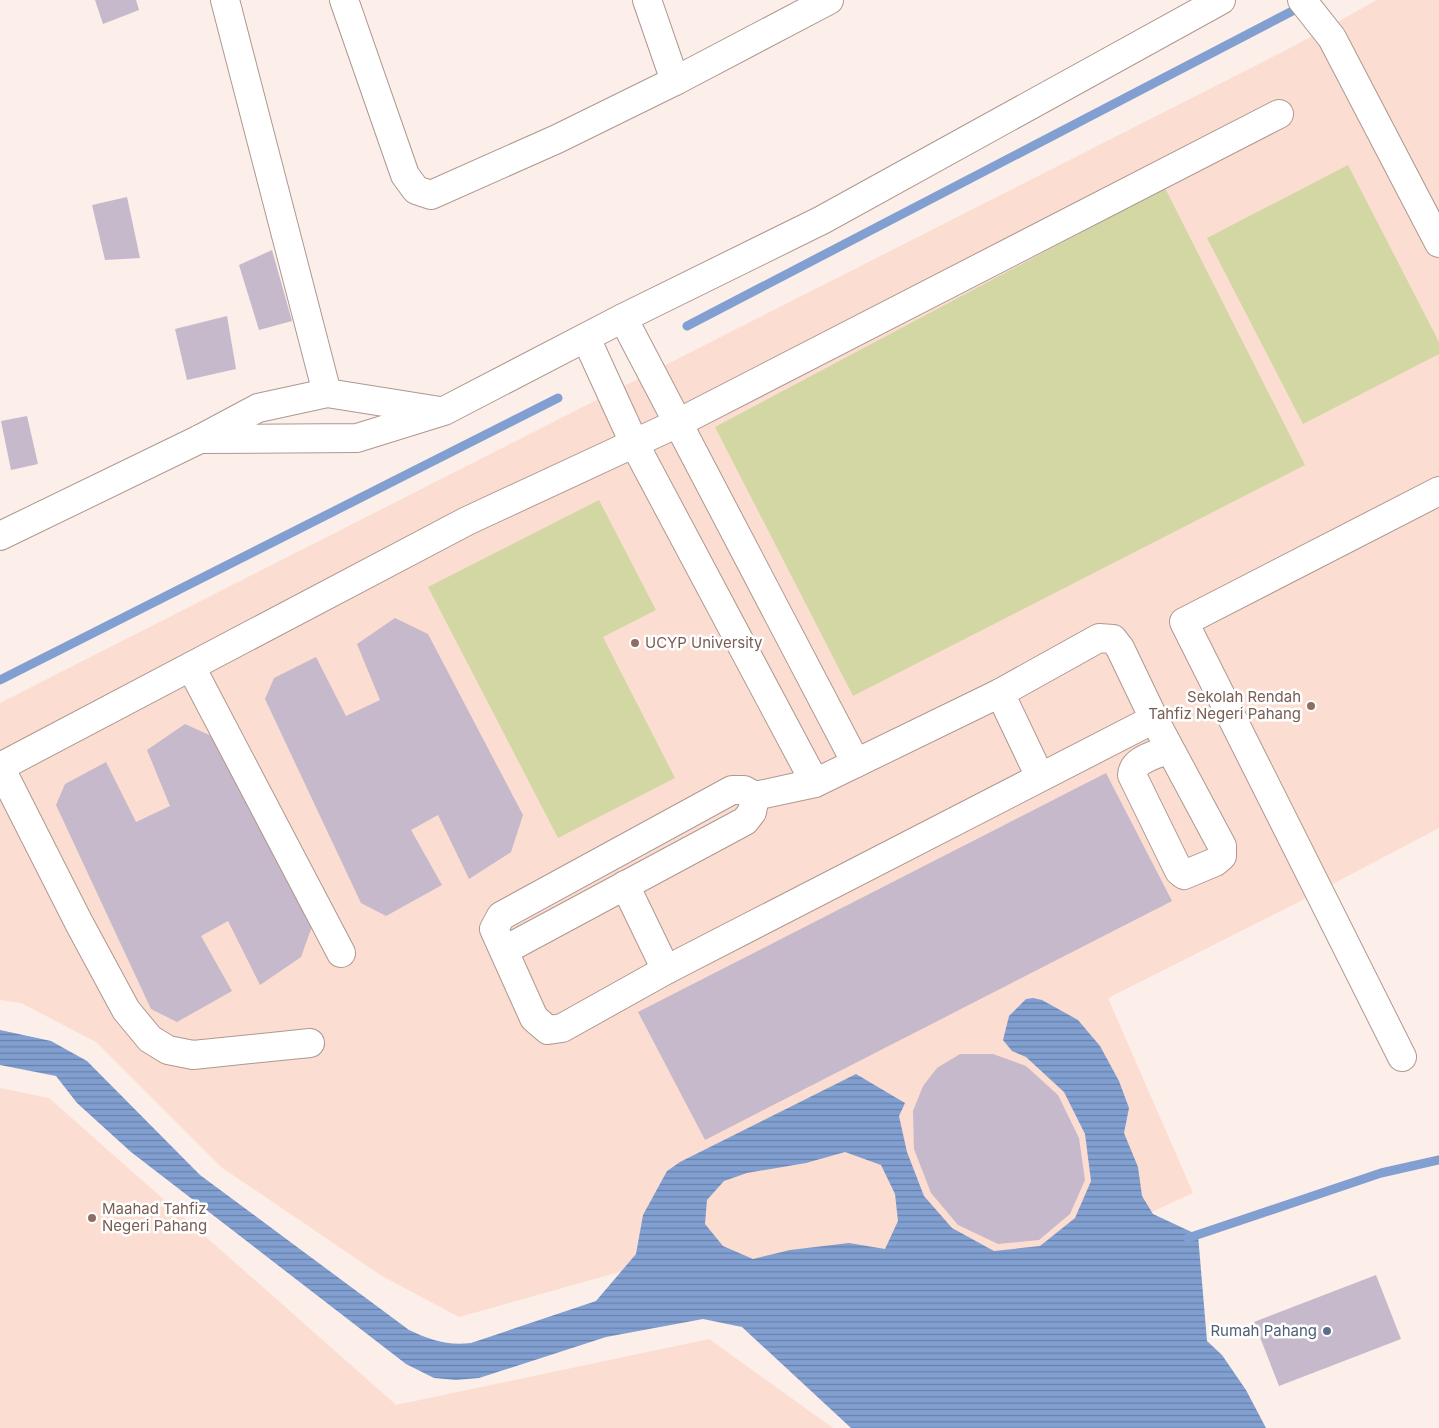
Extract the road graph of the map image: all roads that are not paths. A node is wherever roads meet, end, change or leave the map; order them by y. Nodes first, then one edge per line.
1 (225, 0) edge
2 (344, 0) edge
3 (647, 0) edge
4 (829, 0) edge
5 (1220, 0) edge
6 (1302, 0) edge
7 (675, 82) junction
8 (1279, 114) dead end
9 (1439, 243) edge
10 (623, 318) junction
11 (586, 338) junction
12 (328, 392) junction
13 (444, 412) junction
14 (678, 423) junction
15 (200, 440) junction
16 (634, 443) junction
17 (1439, 491) edge
18 (0, 536) edge
19 (191, 667) junction
20 (1000, 693) junction
21 (1154, 719) junction
22 (1169, 749) dead end
23 (856, 763) junction
24 (0, 767) edge
25 (1040, 777) junction
26 (815, 783) junction
27 (755, 796) junction
28 (625, 886) junction
29 (505, 950) junction
30 (342, 953) dead end
31 (666, 970) junction
32 (310, 1043) dead end
33 (1402, 1057) dead end

1 - 12 street
2 - 7 street
3 - 7 street
4 - 7 street
5 - 10 street
6 - 9 street
8 - 14 street
10 - 11 street
10 - 14 street
11 - 13 street
11 - 16 street
12 - 13 street
12 - 15 street
13 - 15 street
14 - 16 street
14 - 23 street
15 - 18 street
16 - 19 street
16 - 26 street
17 - 33 street
19 - 24 street
19 - 30 street
20 - 21 street
20 - 23 street
20 - 25 street
21 - 22 street
21 - 25 street
23 - 26 street
24 - 32 street
25 - 31 street
26 - 27 street
27 - 28 street
27 - 29 street
28 - 29 street
28 - 31 street
29 - 31 street

